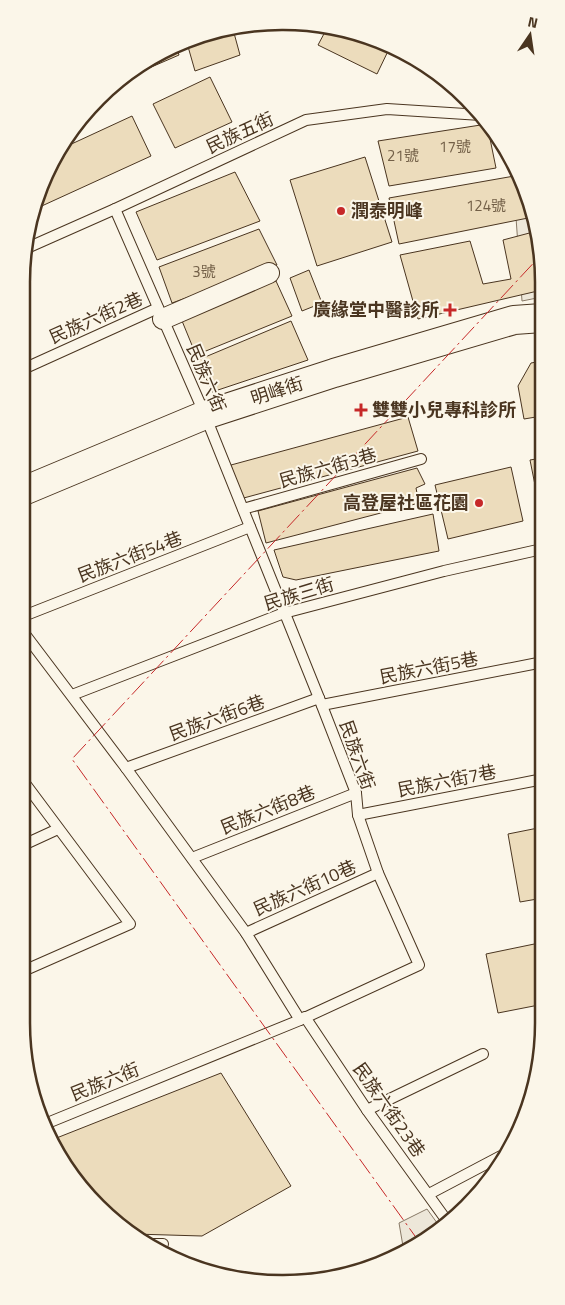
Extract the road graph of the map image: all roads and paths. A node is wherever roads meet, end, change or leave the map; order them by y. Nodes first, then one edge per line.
1 (470, 114) edge
2 (115, 209) junction
3 (33, 245) edge
4 (269, 273) dead end
5 (160, 313) junction
6 (535, 318) edge
7 (30, 366) edge
8 (205, 415) junction
9 (421, 459) dead end
10 (30, 488) edge
11 (243, 509) junction
12 (250, 527) junction
13 (535, 551) edge
14 (30, 613) edge
15 (284, 613) junction
16 (30, 641) edge
17 (535, 663) edge
18 (72, 696) junction
19 (320, 702) junction
20 (126, 768) junction
21 (535, 781) edge
22 (30, 790) edge
23 (356, 793) junction
24 (358, 815) junction
25 (58, 829) junction
26 (30, 842) edge
27 (192, 858) junction
28 (378, 873) junction
29 (246, 933) junction
30 (30, 968) edge
31 (302, 1019) junction
32 (483, 1054) dead end
33 (367, 1110) junction
34 (50, 1122) edge
35 (494, 1160) edge
36 (428, 1194) junction
37 (444, 1216) edge

1 - 2 lane, 民族五街
2 - 3 lane, 民族五街
2 - 5 lane, 民族六街
4 - 5 street
5 - 7 lane, 民族六街2巷
5 - 8 lane, 民族六街
6 - 8 street, 明峰街
8 - 10 street, 明峰街
8 - 11 lane, 民族六街
9 - 11 lane, 民族六街3巷
11 - 12 lane, 民族六街
12 - 14 lane, 民族六街54巷
12 - 15 lane, 民族六街
13 - 15 lane, 民族三街
15 - 18 lane, 民族三街
15 - 19 lane, 民族六街
16 - 18 lane, 民族六街23巷
17 - 19 lane, 民族六街5巷
18 - 20 lane, 民族六街23巷
19 - 20 lane, 民族六街6巷
19 - 23 lane, 民族六街
20 - 27 lane, 民族六街23巷
21 - 24 lane, 民族六街7巷
22 - 25 lane
23 - 24 lane, 民族六街
23 - 27 lane, 民族六街8巷
24 - 28 lane, 民族六街
25 - 26 lane
25 - 30 lane
27 - 29 lane, 民族六街23巷
28 - 29 lane, 民族六街10巷
28 - 31 lane, 民族六街
29 - 31 lane, 民族六街23巷
31 - 33 lane, 民族六街23巷
31 - 34 lane, 民族六街
32 - 33 lane
33 - 36 lane, 民族六街23巷
35 - 36 lane
36 - 37 lane, 民族六街23巷

